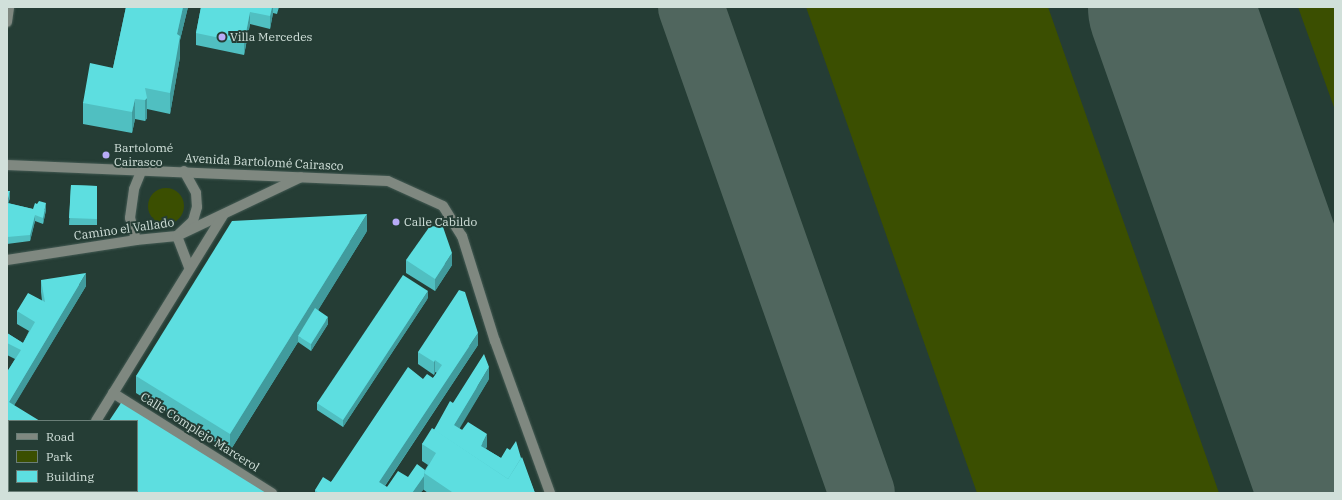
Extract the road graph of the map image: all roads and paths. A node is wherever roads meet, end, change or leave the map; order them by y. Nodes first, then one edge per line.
1 (9, 7) edge
2 (7, 22) edge
3 (7, 165) edge
4 (142, 169) junction
5 (184, 171) junction
6 (303, 176) junction
7 (223, 214) junction
8 (177, 236) junction
9 (136, 240) junction
10 (7, 260) edge
11 (190, 267) junction
12 (113, 393) junction
13 (97, 420) edge
14 (272, 493) edge
15 (550, 493) edge

1 - 2 street
3 - 4 street, Avenida Bartolomé Cairasco
4 - 5 street, Avenida Bartolomé Cairasco
4 - 9 street
5 - 6 street, Avenida Bartolomé Cairasco
5 - 8 street
6 - 7 street, Camino el Vallado
6 - 15 street, Avenida Bartolomé Cairasco
7 - 8 street, Camino el Vallado
7 - 11 street
8 - 9 street, Camino el Vallado
8 - 11 street
9 - 10 street, Camino el Vallado
11 - 12 street
12 - 13 street
12 - 14 street, Calle Complejo Marcerol

